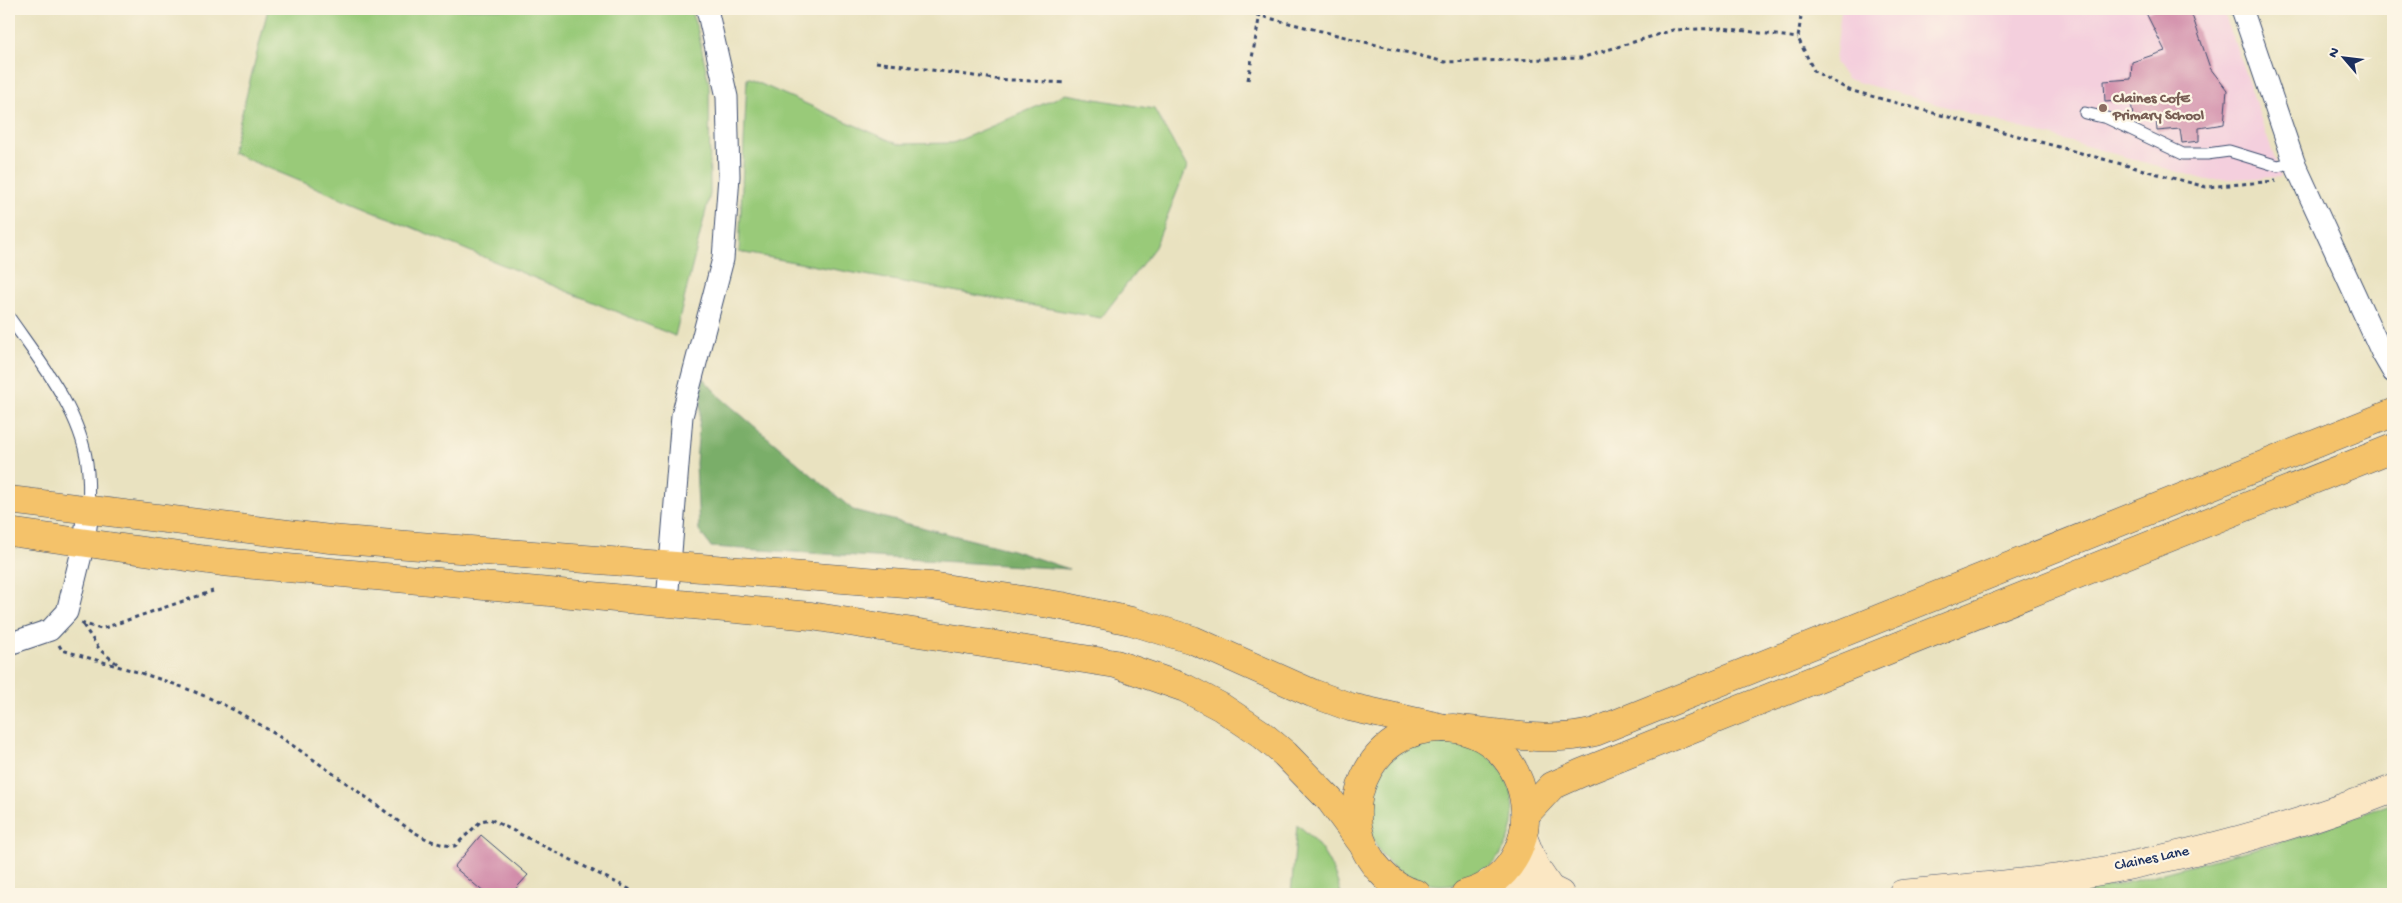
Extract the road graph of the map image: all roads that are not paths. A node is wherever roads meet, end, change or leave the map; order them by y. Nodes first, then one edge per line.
1 (707, 9) edge
2 (2242, 9) edge
3 (2085, 113) dead end
4 (2298, 171) junction
5 (9, 317) edge
6 (2393, 372) edge
7 (2393, 413) edge
8 (2393, 448) edge
9 (9, 500) edge
10 (88, 511) junction
11 (9, 532) edge
12 (84, 543) junction
13 (671, 567) junction
14 (667, 602) junction
15 (9, 644) edge
16 (1448, 728) junction
17 (2393, 790) edge
18 (1525, 825) junction
19 (1361, 842) junction
20 (1489, 883) junction
21 (2075, 885) edge
22 (1555, 892) edge
23 (1417, 894) edge
24 (1465, 894) edge
25 (1902, 894) edge

1 - 13 street
2 - 4 street
3 - 4 lane
4 - 6 street
5 - 10 lane
7 - 16 highway
8 - 18 highway
9 - 10 highway
10 - 12 street
10 - 13 highway
11 - 12 highway
12 - 14 highway
12 - 15 street
13 - 14 street
13 - 16 highway
14 - 19 highway
16 - 18 highway
16 - 19 highway
17 - 21 street, Claines Lane
18 - 20 highway
18 - 22 street
19 - 23 highway
20 - 22 street
20 - 24 highway
21 - 25 street, Claines Lane

